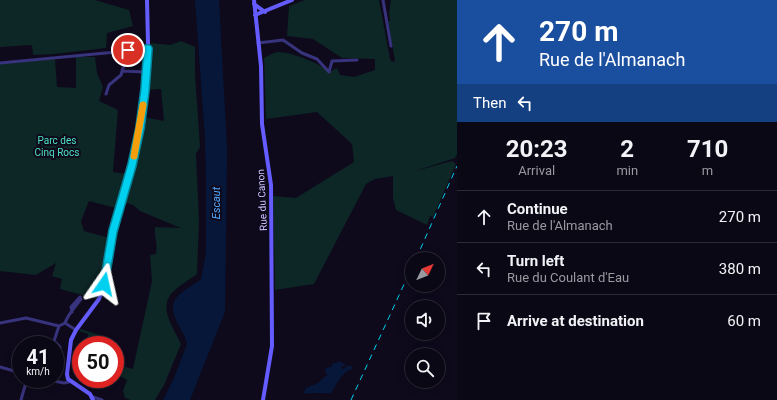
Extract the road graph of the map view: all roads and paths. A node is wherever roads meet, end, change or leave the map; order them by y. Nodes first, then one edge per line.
1 (147, 0) edge
2 (292, 0) edge
3 (383, 0) edge
4 (254, 2) edge
5 (265, 12) junction
6 (255, 15) junction
7 (258, 43) junction
8 (391, 46) dead end
9 (148, 49) junction
10 (128, 50) junction
11 (357, 60) dead end
12 (0, 63) edge
13 (122, 71) junction
14 (146, 72) junction
15 (106, 94) dead end
16 (72, 312) dead end
17 (0, 323) edge
18 (65, 323) junction
19 (59, 326) junction
20 (76, 330) junction
21 (56, 336) edge
22 (0, 367) edge
23 (12, 370) edge
24 (70, 382) junction
25 (64, 383) edge
26 (25, 388) edge
27 (93, 399) edge
28 (22, 400) edge
29 (102, 400) edge
30 (263, 400) edge

1 - 9 main road
2 - 5 main road
3 - 8 street
4 - 5 main road
4 - 6 main road, Rue du Canon
5 - 6 main road
6 - 7 main road, Rue du Canon
7 - 11 street
7 - 30 main road, Rue du Canon
9 - 10 street
9 - 14 main road
10 - 12 street
10 - 13 street
13 - 14 street
13 - 15 street
14 - 20 main road
16 - 18 street
17 - 19 street
18 - 19 street
18 - 20 street
19 - 21 street
20 - 24 main road
22 - 23 street
24 - 25 street
24 - 27 main road
26 - 28 street
27 - 29 street

